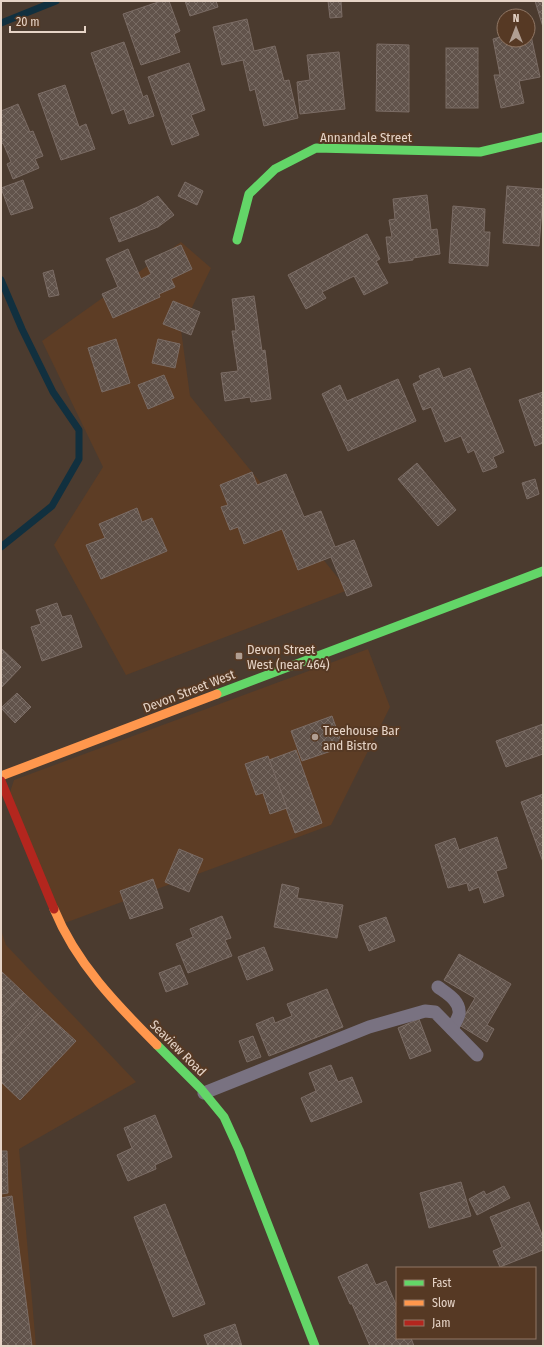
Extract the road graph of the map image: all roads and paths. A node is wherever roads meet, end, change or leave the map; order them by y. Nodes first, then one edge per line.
1 (543, 137) edge
2 (237, 240) dead end
3 (543, 571) edge
4 (1, 776) edge
5 (1, 781) edge
6 (438, 987) dead end
7 (452, 1029) junction
8 (477, 1055) dead end
9 (204, 1093) junction
10 (315, 1346) edge

1 - 2 street, Annandale Street
3 - 4 street, Devon Street West
5 - 9 street, Seaview Road
6 - 7 lane
7 - 8 lane
7 - 9 lane
9 - 10 street, Seaview Road

